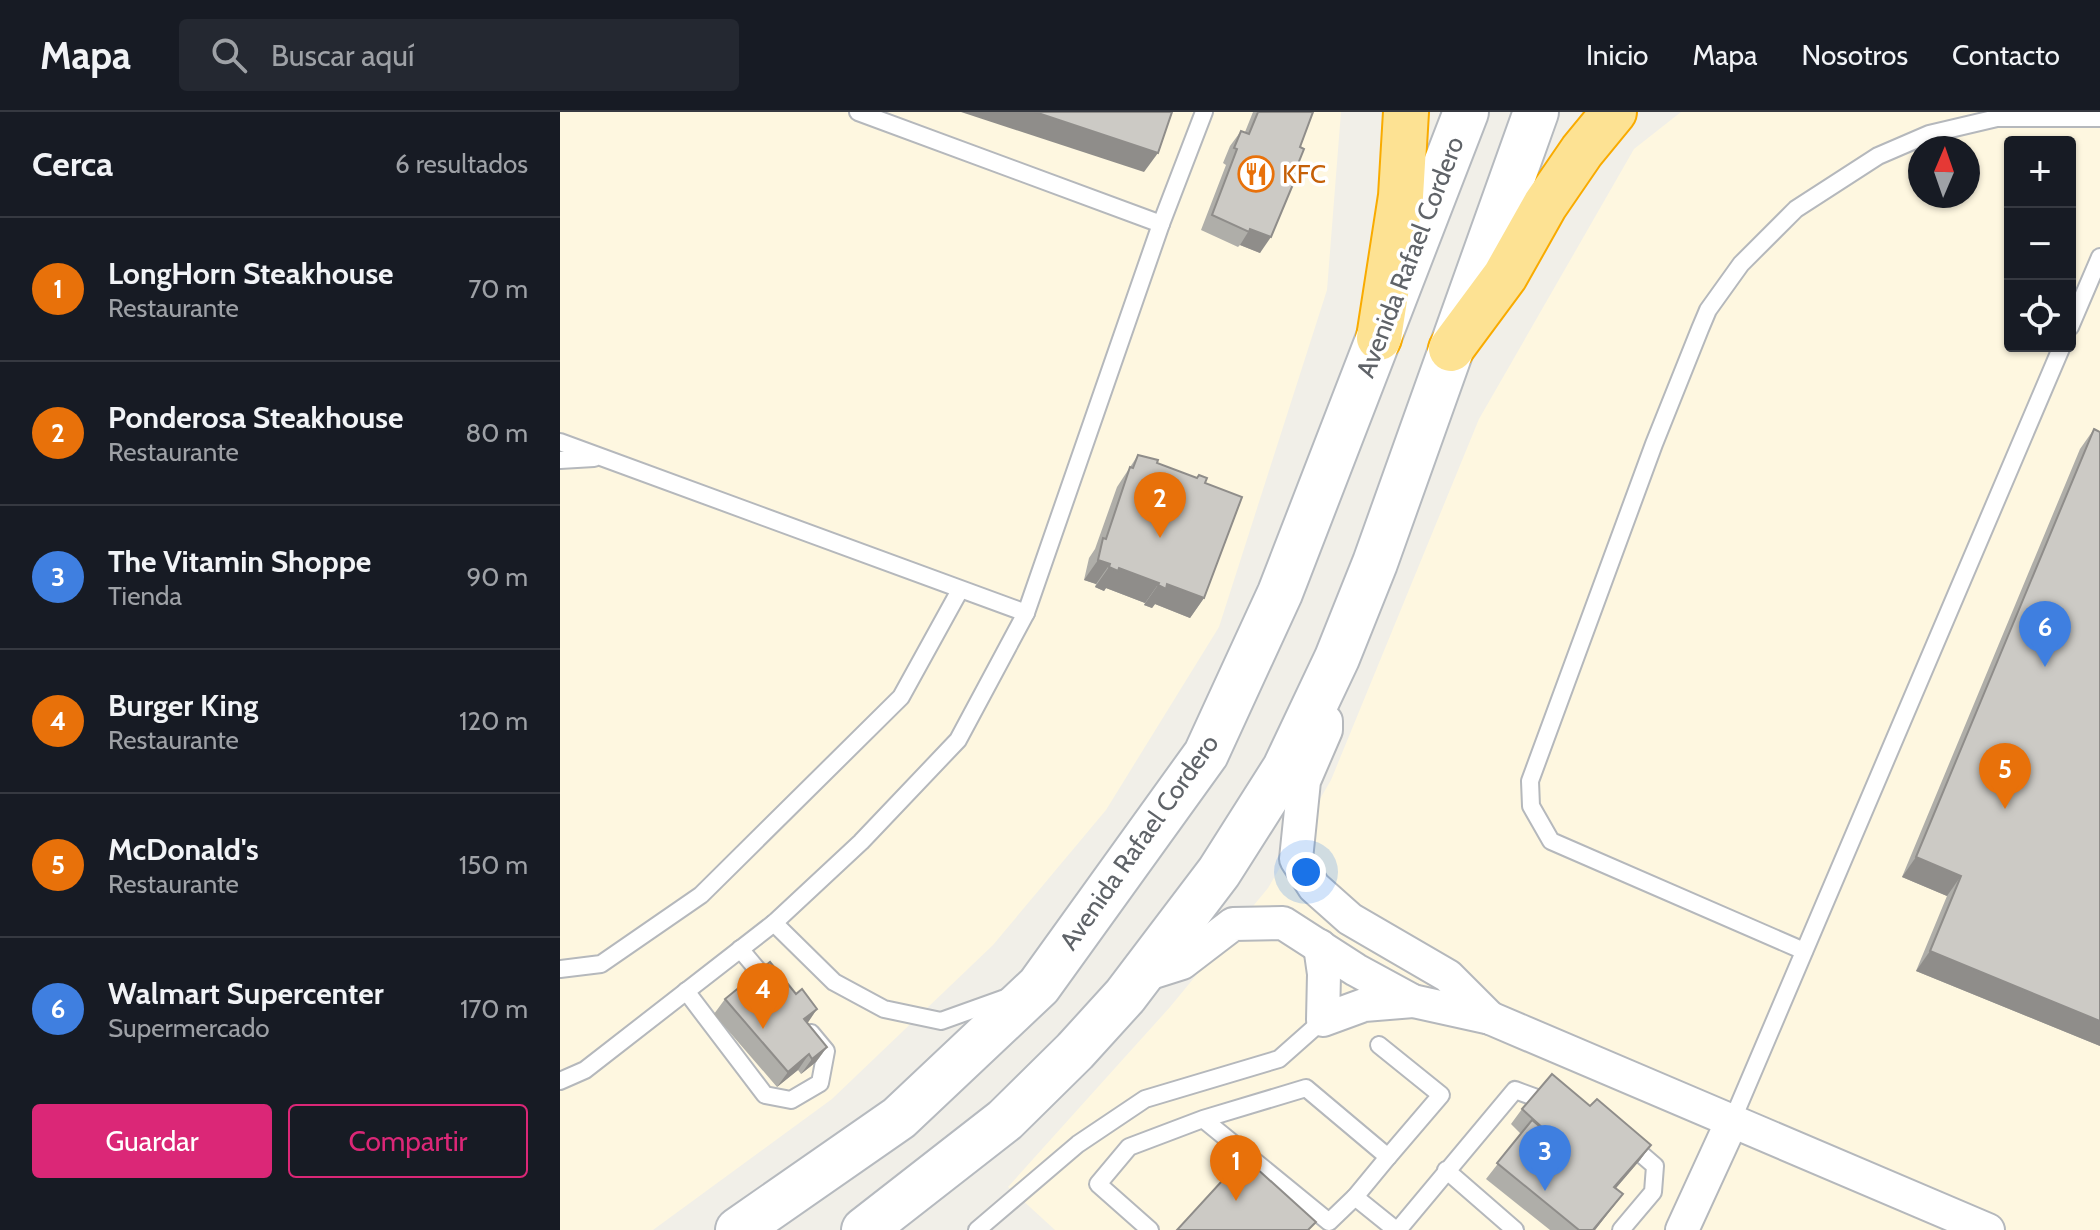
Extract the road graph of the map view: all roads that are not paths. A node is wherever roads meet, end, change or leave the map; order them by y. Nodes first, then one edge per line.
1 (858, 112) edge
2 (1204, 112) edge
3 (1406, 112) edge
4 (1466, 112) edge
5 (1536, 112) edge
6 (1614, 112) edge
7 (2100, 118) edge
8 (1161, 224) junction
9 (2100, 257) edge
10 (2076, 313) edge
11 (1379, 338) junction
12 (1451, 349) junction
13 (2059, 352) edge
14 (560, 442) edge
15 (599, 457) junction
16 (560, 460) edge
17 (960, 590) junction
18 (1026, 613) junction
19 (1325, 683) junction
20 (774, 923) junction
21 (1320, 946) junction
22 (740, 949) junction
23 (1804, 951) junction
24 (560, 969) edge
25 (1141, 976) junction
26 (1039, 986) junction
27 (686, 991) junction
28 (1413, 1001) junction
29 (1490, 1018) junction
30 (1323, 1020) junction
31 (1379, 1045) dead end
32 (560, 1081) edge
33 (1567, 1110) edge
34 (1203, 1119) junction
35 (1732, 1121) junction
36 (1619, 1135) edge
37 (1388, 1157) junction
38 (1446, 1170) junction
39 (1355, 1197) junction
40 (738, 1230) edge
41 (864, 1230) edge
42 (977, 1230) edge
43 (1150, 1230) edge
44 (1397, 1230) edge
45 (1515, 1230) edge
46 (1621, 1230) edge
47 (1682, 1230) edge
48 (1988, 1230) edge

1 - 8 lane
2 - 8 lane
3 - 11 highway
4 - 11 main road, Avenida Rafael Cordero
5 - 12 main road
6 - 12 highway
7 - 23 lane
8 - 18 lane
9 - 10 lane
11 - 26 main road, Avenida Rafael Cordero
12 - 19 main road
13 - 23 lane
14 - 15 lane
15 - 16 lane
15 - 17 lane
17 - 18 lane
17 - 24 lane
18 - 20 lane
19 - 25 main road
19 - 29 street
20 - 22 lane
20 - 26 lane
21 - 25 street
21 - 28 street
21 - 30 street
22 - 27 lane
22 - 27 lane
23 - 35 lane
25 - 41 main road
26 - 40 main road, Avenida Rafael Cordero
27 - 32 lane
28 - 29 street
28 - 30 street
29 - 35 street
30 - 42 lane
31 - 37 lane
33 - 38 lane
34 - 37 lane
34 - 39 lane
34 - 43 lane
35 - 47 street
35 - 48 street
36 - 46 lane
37 - 39 lane
38 - 44 lane
38 - 45 lane
39 - 44 lane

